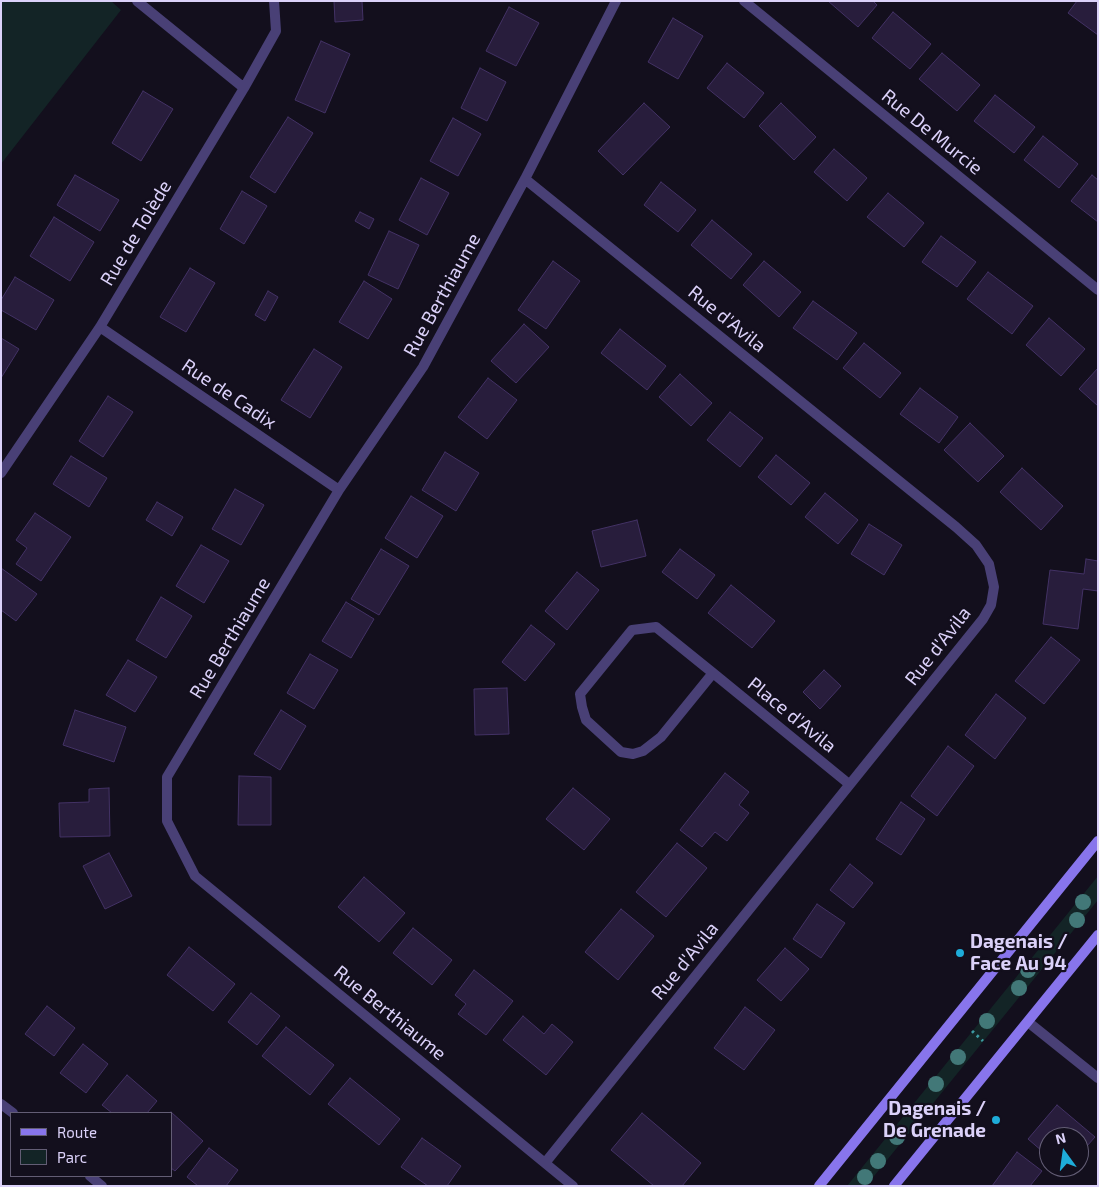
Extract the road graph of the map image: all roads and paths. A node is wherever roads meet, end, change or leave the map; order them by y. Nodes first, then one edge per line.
1 (137, 1) edge
2 (274, 1) edge
3 (616, 1) edge
4 (744, 1) edge
5 (244, 88) junction
6 (525, 179) junction
7 (1098, 290) edge
8 (100, 327) junction
9 (1, 473) edge
10 (339, 490) junction
11 (713, 673) junction
12 (849, 784) junction
13 (1098, 841) edge
14 (1098, 935) edge
15 (1028, 1022) junction
16 (972, 1031) dead end
17 (984, 1041) dead end
18 (1098, 1078) edge
19 (1, 1104) edge
20 (12, 1112) edge
21 (545, 1163) junction
22 (91, 1177) edge
23 (102, 1186) edge
24 (573, 1186) edge
25 (819, 1186) edge
26 (894, 1186) edge

1 - 5 street
2 - 5 street, Rue de Tolède
3 - 6 street, Rue Berthiaume
4 - 7 street, Rue De Murcie
5 - 8 street, Rue de Tolède
6 - 10 street, Rue Berthiaume
6 - 12 street, Rue d'Avila
8 - 9 street, Rue de Tolède
8 - 10 street, Rue de Cadix
10 - 21 street, Rue Berthiaume
11 - 11 street, Place d'Avila
11 - 12 street, Place d'Avila
12 - 21 street, Rue d'Avila
13 - 25 main road
14 - 15 main road
15 - 18 street
15 - 26 main road
16 - 17 path
19 - 20 street
21 - 24 street, Rue Berthiaume
22 - 23 street

